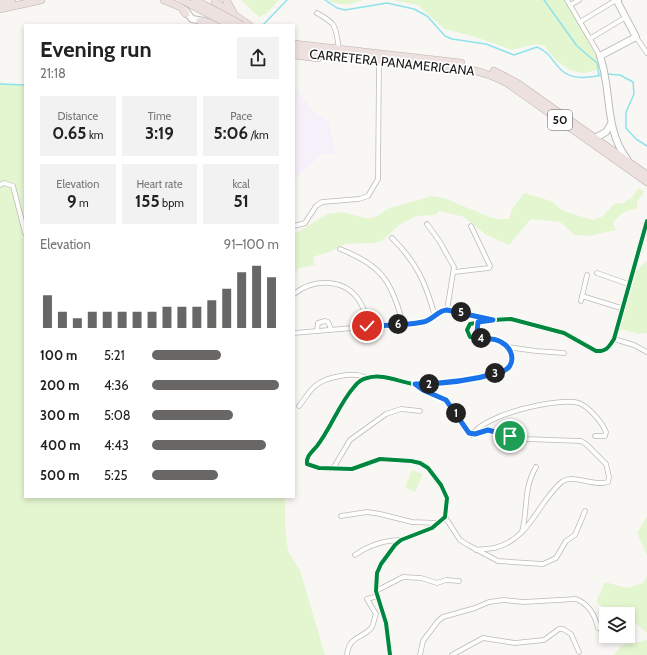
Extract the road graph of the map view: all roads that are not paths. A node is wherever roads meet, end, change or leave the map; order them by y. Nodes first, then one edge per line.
1 (12, 0) edge
2 (41, 0) edge
3 (164, 0) edge
4 (184, 0) edge
5 (195, 0) edge
6 (226, 0) edge
7 (567, 0) edge
8 (579, 0) edge
9 (617, 0) edge
10 (214, 1) edge
11 (0, 3) edge
12 (570, 5) junction
13 (0, 9) edge
14 (317, 13) dead end
15 (186, 14) junction
16 (237, 17) junction
17 (626, 17) junction
18 (200, 21) junction
19 (580, 22) junction
20 (215, 24) edge
21 (228, 24) edge
22 (245, 24) edge
23 (636, 37) junction
24 (591, 38) junction
25 (295, 40) edge
26 (295, 44) edge
27 (325, 48) junction
28 (304, 49) junction
29 (339, 49) junction
30 (295, 50) edge
31 (647, 53) edge
32 (295, 55) edge
33 (600, 56) junction
34 (333, 57) junction
35 (379, 60) junction
36 (611, 124) junction
37 (594, 138) junction
38 (630, 163) junction
39 (647, 175) edge
40 (647, 182) edge
41 (0, 185) edge
42 (647, 221) edge
43 (427, 224) dead end
44 (295, 226) edge
45 (472, 226) dead end
46 (24, 229) edge
47 (392, 238) dead end
48 (340, 249) dead end
49 (454, 272) junction
50 (597, 273) dead end
51 (587, 275) dead end
52 (628, 284) junction
53 (295, 293) edge
54 (582, 296) junction
55 (581, 301) dead end
56 (621, 308) junction
57 (447, 310) junction
58 (435, 317) junction
59 (493, 320) junction
60 (478, 322) junction
61 (403, 324) junction
62 (367, 326) junction
63 (331, 329) junction
64 (317, 330) junction
65 (295, 333) edge
66 (480, 338) junction
67 (614, 339) junction
68 (507, 347) junction
69 (646, 351) edge
70 (564, 353) dead end
71 (366, 378) junction
72 (415, 384) junction
73 (299, 406) dead end
74 (420, 411) dead end
75 (472, 435) junction
76 (595, 436) dead end
77 (334, 467) junction
78 (536, 467) dead end
79 (585, 511) dead end
80 (342, 516) dead end
81 (445, 517) junction
82 (438, 523) junction
83 (521, 534) junction
84 (401, 540) junction
85 (476, 550) junction
86 (355, 554) dead end
87 (459, 581) dead end
88 (376, 591) junction
89 (378, 596) junction
90 (598, 628) dead end
91 (579, 652) dead end
92 (347, 655) edge
93 (390, 655) edge
94 (420, 655) edge
95 (452, 655) edge

1 - 11 highway
2 - 13 highway
3 - 15 highway
4 - 15 street
4 - 21 highway, bridge
5 - 22 highway, bridge
6 - 16 highway
7 - 12 street
8 - 12 street
9 - 17 street
9 - 19 street
10 - 16 highway
10 - 18 street
12 - 19 street
14 - 29 street
15 - 18 street
16 - 22 highway
17 - 23 street
17 - 24 street
18 - 20 highway
19 - 24 street
23 - 31 street
23 - 33 street
24 - 33 street
25 - 27 highway
26 - 28 highway, CARRETERA PANAMERICANA / 50
27 - 28 highway, CARRETERA PANAMERICANA / 50
27 - 29 highway, CARRETERA PANAMERICANA / 50
28 - 30 highway, CARRETERA PANAMERICANA / 50
28 - 34 highway, CARRETERA PANAMERICANA / 50
29 - 37 highway, CARRETERA PANAMERICANA / 50
32 - 34 highway
33 - 36 street
34 - 35 highway, CARRETERA PANAMERICANA / 50
35 - 40 highway, CARRETERA PANAMERICANA / 50
35 - 44 street
36 - 37 street
36 - 38 street
37 - 38 highway, CARRETERA PANAMERICANA / 50
38 - 39 highway, CARRETERA PANAMERICANA / 50
41 - 46 street
42 - 52 street
43 - 49 street
45 - 49 street
47 - 58 street
48 - 61 street
49 - 57 street
50 - 52 street
51 - 54 street
52 - 56 street
53 - 62 street
54 - 55 street
54 - 56 street
56 - 67 street
57 - 58 street
57 - 59 street
58 - 61 street
59 - 60 street
59 - 67 street
60 - 66 street
60 - 66 street
61 - 62 street
62 - 63 street
63 - 64 street
63 - 64 street
64 - 65 street
66 - 68 street
67 - 69 street
68 - 70 street
68 - 72 street
71 - 72 street
71 - 73 street
71 - 77 street
72 - 75 street
74 - 77 street
75 - 76 street
75 - 83 street
77 - 81 street
78 - 83 street
79 - 85 street
80 - 82 street
81 - 82 street
81 - 85 street
82 - 84 street
83 - 85 street
84 - 86 street
84 - 88 street
87 - 88 street
88 - 89 street
89 - 92 street
89 - 93 street
90 - 94 street
91 - 95 street

